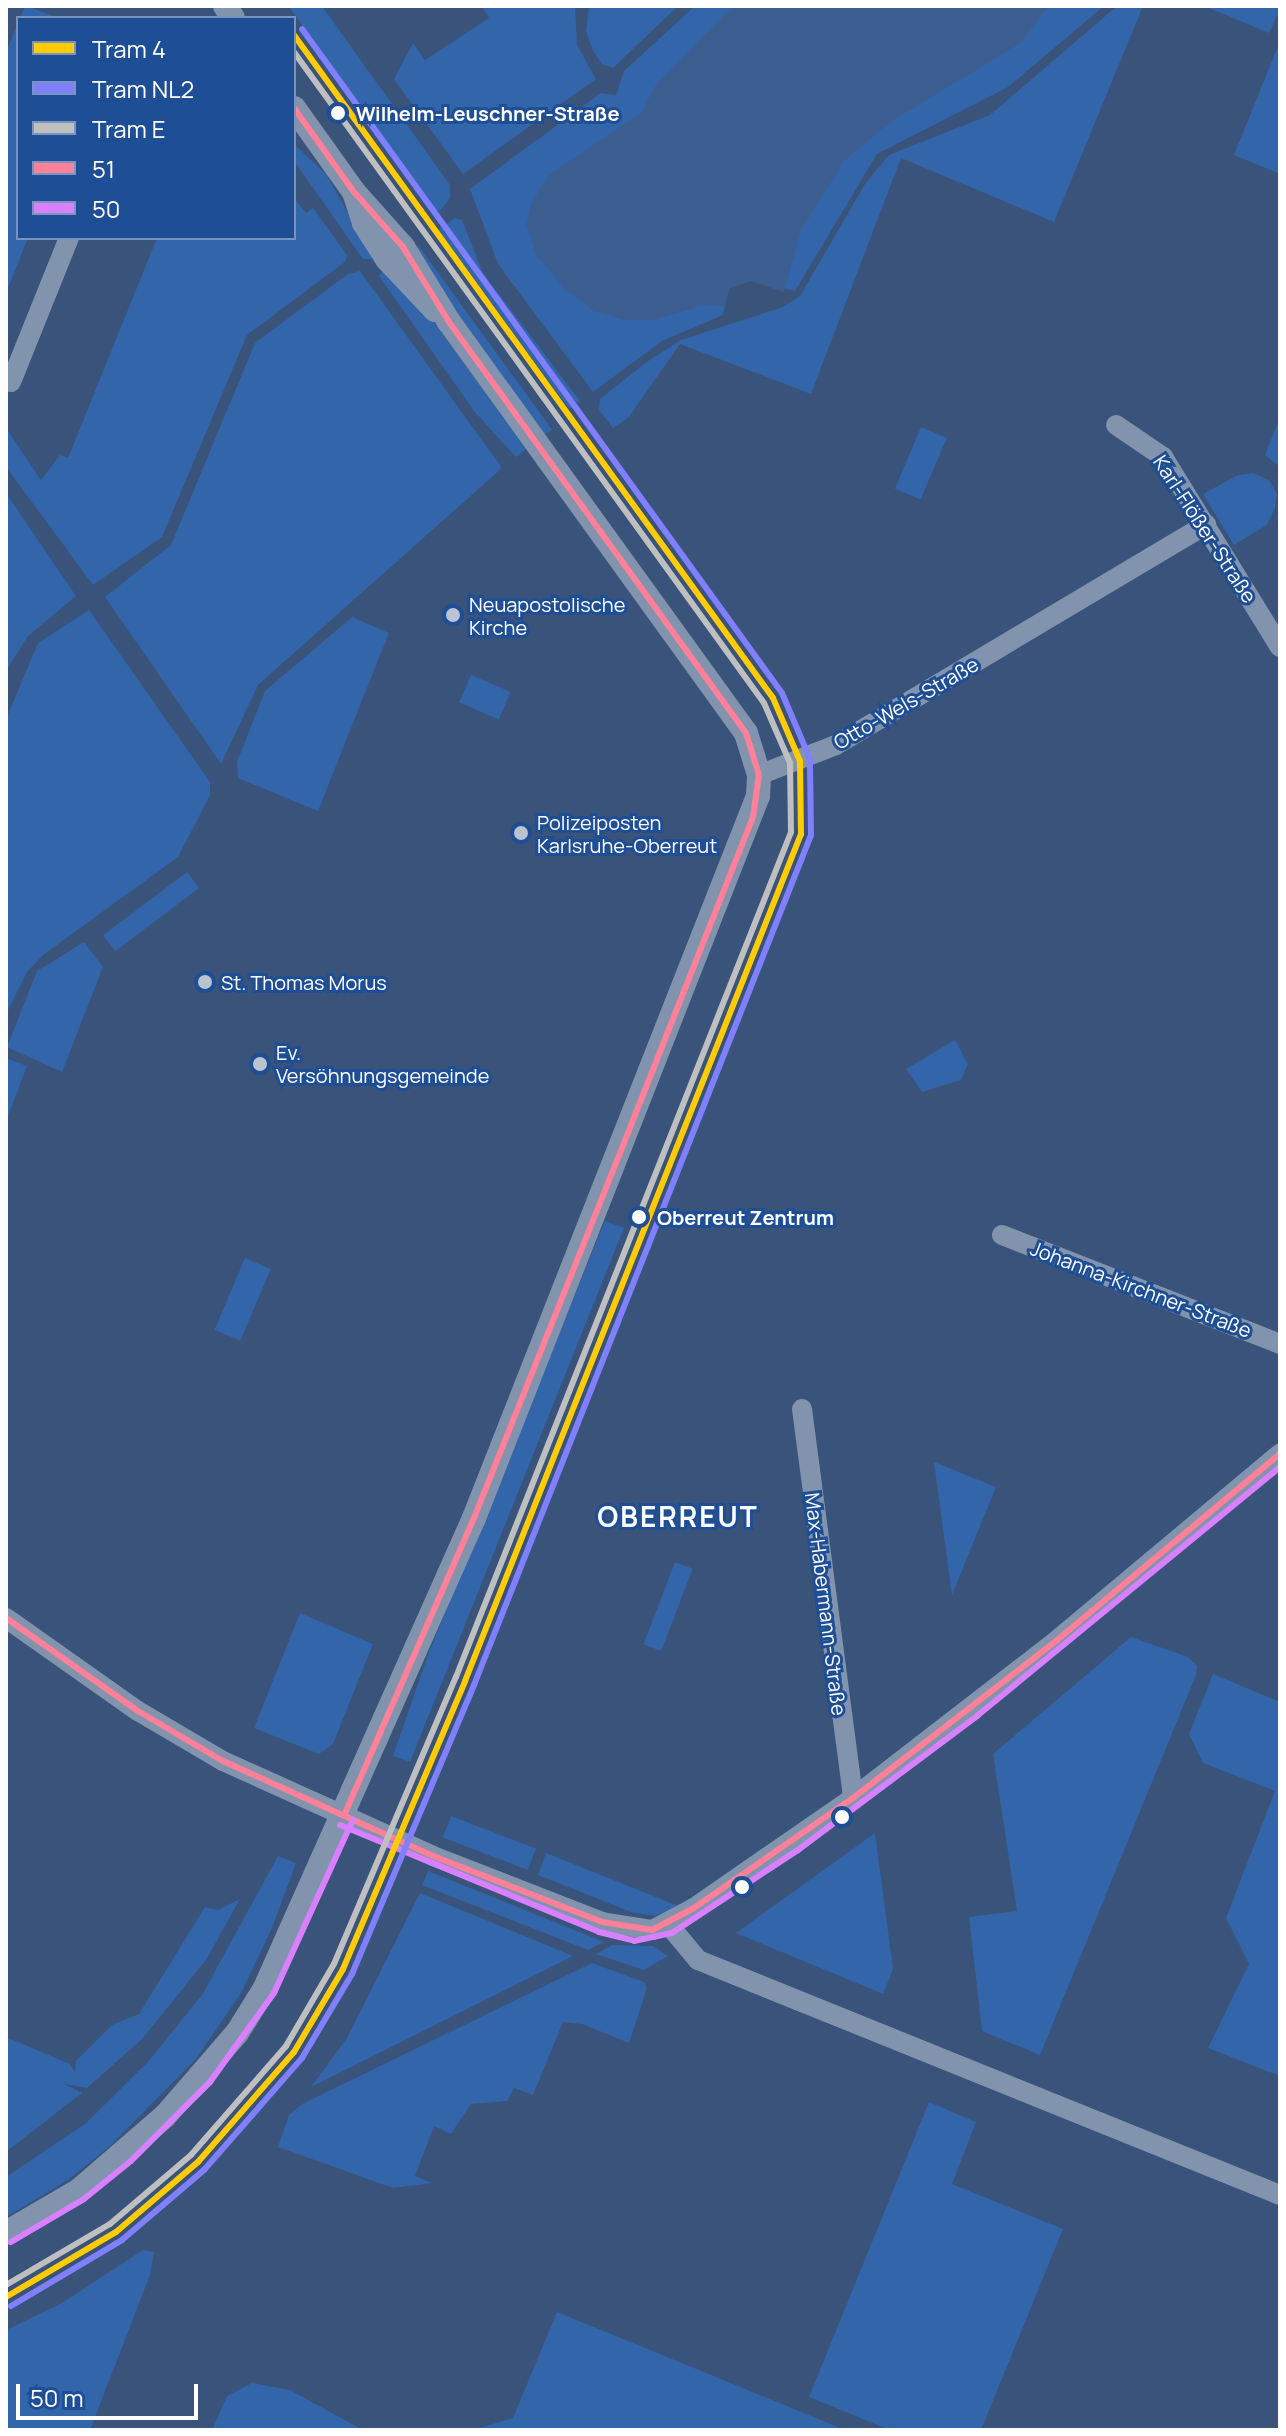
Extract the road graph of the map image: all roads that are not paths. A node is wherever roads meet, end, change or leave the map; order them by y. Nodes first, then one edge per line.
1 (296, 111) edge
2 (68, 240) edge
3 (11, 382) dead end
4 (1116, 425) dead end
5 (1206, 524) junction
6 (1280, 647) edge
7 (759, 775) junction
8 (1002, 1235) dead end
9 (1280, 1344) edge
10 (802, 1409) dead end
11 (1280, 1454) edge
12 (6, 1618) edge
13 (853, 1798) junction
14 (344, 1816) junction
15 (668, 1924) junction
16 (1280, 2195) edge
17 (6, 2233) edge

1 - 7 street
2 - 3 street
4 - 5 street, Karl-Flößer-Straße
5 - 6 street, Karl-Flößer-Straße
5 - 7 street, Otto-Wels-Straße
7 - 14 street
8 - 9 street, Johanna-Kirchner-Straße
10 - 13 street, Max-Habermann-Straße
11 - 13 street
12 - 14 street
13 - 15 street
14 - 15 street
14 - 17 street
15 - 16 street

